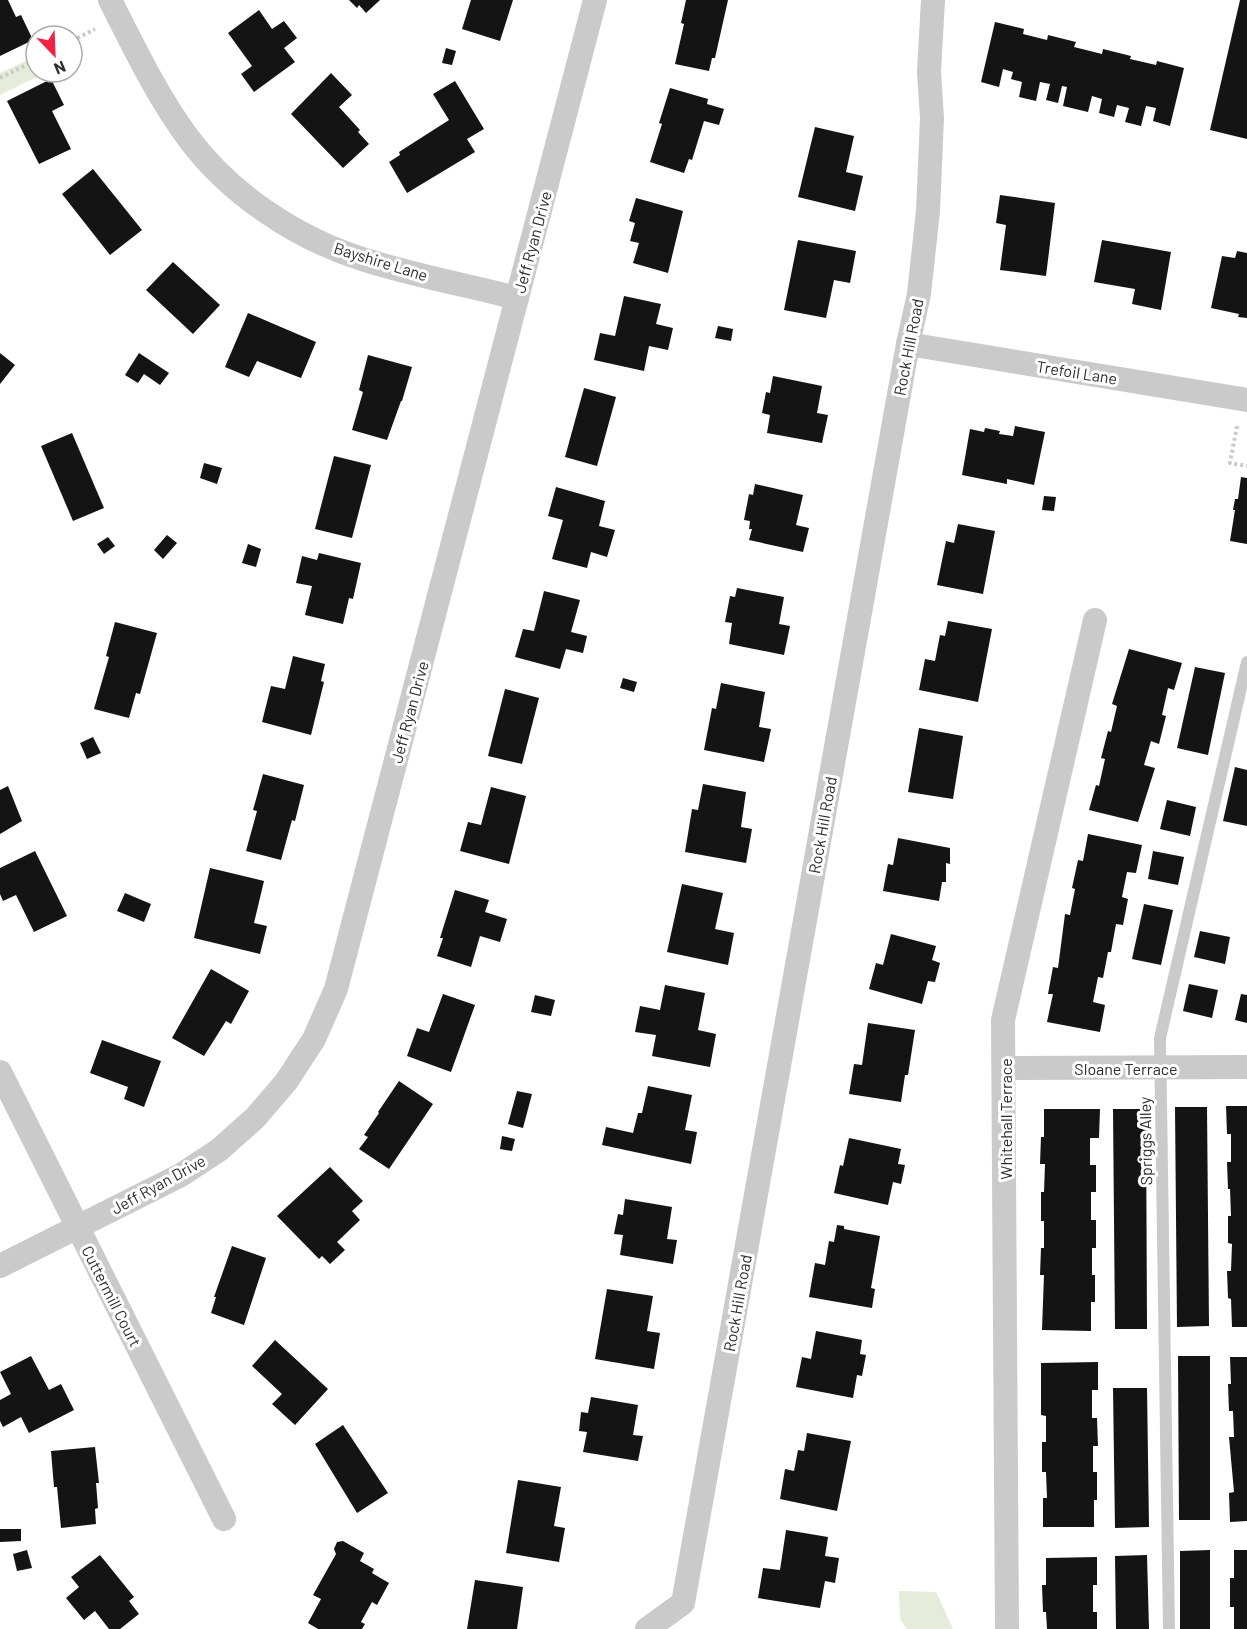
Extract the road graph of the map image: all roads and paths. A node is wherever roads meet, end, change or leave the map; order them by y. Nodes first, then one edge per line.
1 (110, 0) edge
2 (596, 0) edge
3 (933, 0) edge
4 (24, 66) edge
5 (0, 78) edge
6 (517, 298) junction
7 (908, 344) junction
8 (1247, 400) edge
9 (1232, 425) dead end
10 (1247, 466) edge
11 (1095, 620) dead end
12 (1247, 662) edge
13 (1247, 1067) edge
14 (1004, 1068) junction
15 (1160, 1068) junction
16 (0, 1072) edge
17 (78, 1227) junction
18 (0, 1266) edge
19 (224, 1519) dead end
20 (648, 1629) edge
21 (1007, 1629) edge
22 (1169, 1629) edge

1 - 6 street, Bayshire Lane
2 - 6 street, Jeff Ryan Drive
3 - 7 street, Rock Hill Road
4 - 5 path
6 - 17 street, Jeff Ryan Drive
7 - 8 street, Trefoil Lane
7 - 20 street, Rock Hill Road
9 - 10 path
11 - 14 street, Whitehall Terrace
12 - 15 lane, Spriggs Alley
13 - 15 street, Sloane Terrace
14 - 15 street, Sloane Terrace
14 - 21 street, Whitehall Terrace
15 - 22 lane, Spriggs Alley
16 - 17 street, Cuttermill Court
17 - 18 street, Jeff Ryan Drive
17 - 19 street, Cuttermill Court

